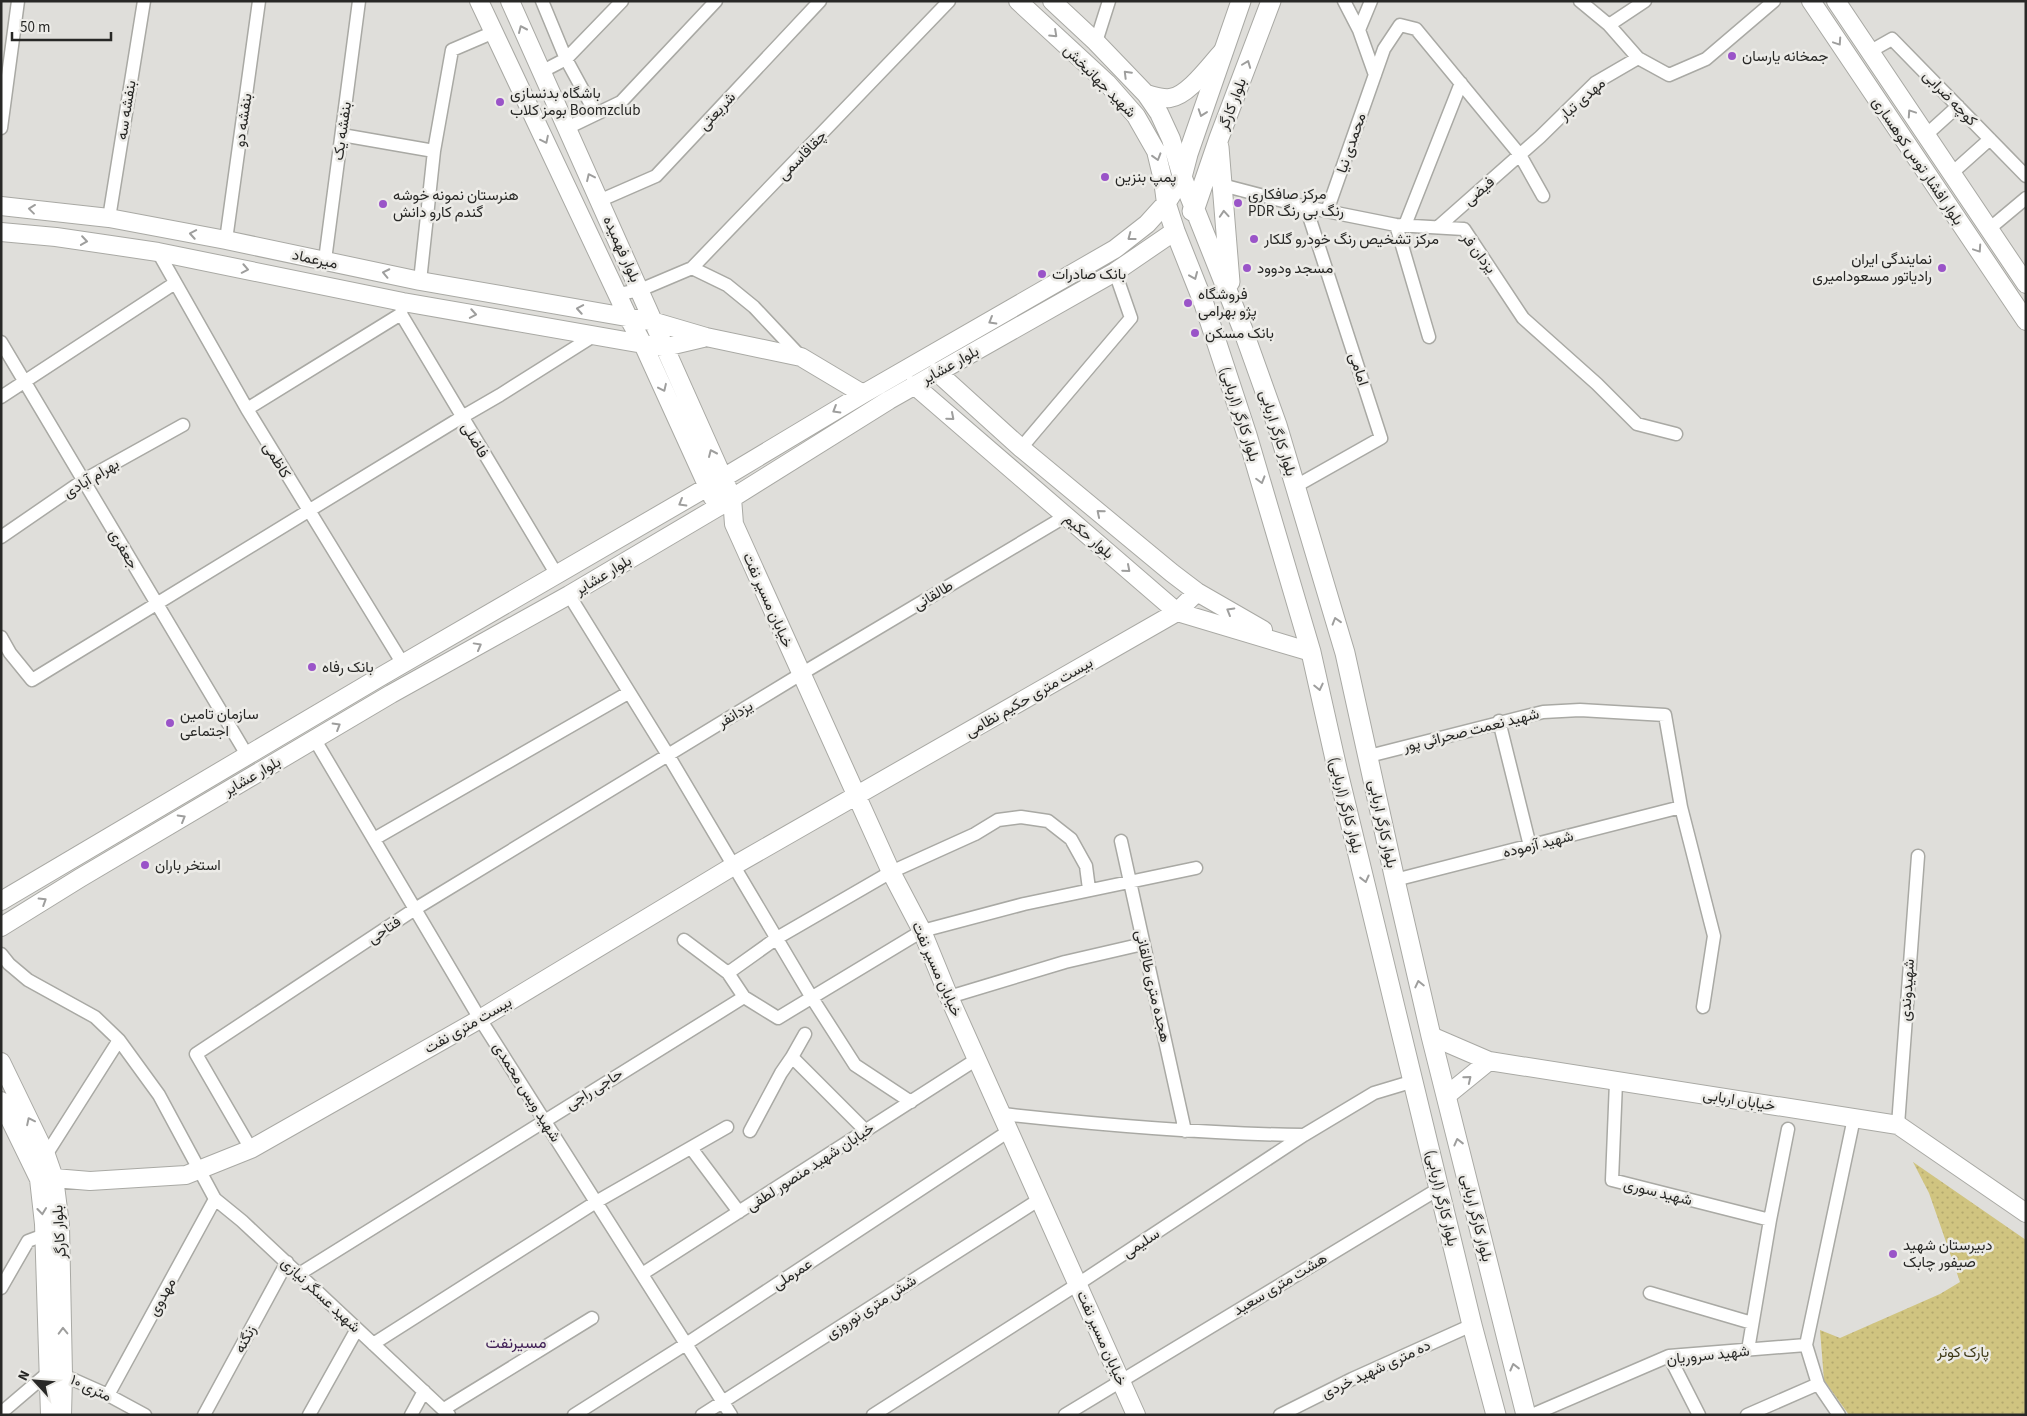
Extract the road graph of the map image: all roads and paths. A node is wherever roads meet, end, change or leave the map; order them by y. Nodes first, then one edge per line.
1 (18, 1) edge
2 (144, 1) edge
3 (259, 1) edge
4 (359, 1) edge
5 (479, 1) edge
6 (510, 1) edge
7 (542, 1) edge
8 (622, 1) edge
9 (716, 1) edge
10 (820, 1) edge
11 (949, 1) edge
12 (1018, 1) edge
13 (1109, 1) edge
14 (1241, 1) edge
15 (1271, 1) edge
16 (1344, 1) edge
17 (1371, 1) edge
18 (1580, 1) edge
19 (1645, 1) edge
20 (1774, 1) edge
21 (1811, 1) edge
22 (1836, 1) edge
23 (1054, 2) edge
24 (1608, 25) junction
25 (1359, 30) junction
26 (494, 32) junction
27 (1096, 42) junction
28 (1222, 52) junction
29 (1869, 52) junction
30 (1638, 58) junction
31 (566, 59) junction
32 (541, 72) junction
33 (1375, 75) junction
34 (1460, 83) junction
35 (1146, 94) junction
36 (1958, 106) junction
37 (596, 114) junction
38 (1, 128) edge
39 (567, 128) junction
40 (342, 135) junction
41 (1926, 135) junction
42 (1219, 138) junction
43 (1990, 139) junction
44 (434, 151) junction
45 (1520, 155) junction
46 (1952, 173) junction
47 (2026, 176) edge
48 (1182, 177) junction
49 (1222, 185) junction
50 (1543, 196) dead end
51 (2026, 198) edge
52 (601, 200) junction
53 (1166, 204) junction
54 (1, 206) edge
55 (1306, 207) junction
56 (1195, 208) junction
57 (1327, 211) junction
58 (109, 218) junction
59 (1400, 225) junction
60 (1438, 227) junction
61 (1990, 229) junction
62 (1175, 231) junction
63 (1, 232) edge
64 (226, 240) junction
65 (158, 252) junction
66 (325, 260) junction
67 (692, 268) junction
68 (1115, 272) junction
69 (420, 280) junction
70 (175, 283) junction
71 (2026, 284) edge
72 (446, 285) junction
73 (640, 290) junction
74 (619, 294) junction
75 (1231, 298) junction
76 (402, 308) junction
77 (443, 309) junction
78 (628, 317) junction
79 (2026, 321) edge
80 (655, 322) junction
81 (598, 336) junction
82 (706, 337) junction
83 (1429, 337) dead end
84 (1, 342) edge
85 (643, 344) junction
86 (665, 346) junction
87 (802, 357) junction
88 (937, 372) junction
89 (26, 382) junction
90 (914, 386) junction
91 (863, 394) junction
92 (1, 397) edge
93 (247, 409) junction
94 (462, 417) junction
95 (183, 425) dead end
96 (1277, 425) junction
97 (1676, 434) dead end
98 (1247, 435) junction
99 (1021, 448) junction
100 (84, 480) junction
101 (716, 483) junction
102 (1296, 486) junction
103 (725, 502) junction
104 (308, 510) junction
105 (1066, 516) junction
106 (1, 537) edge
107 (557, 575) junction
108 (1197, 592) junction
109 (569, 595) junction
110 (157, 604) junction
111 (1177, 612) junction
112 (1, 637) edge
113 (1287, 645) junction
114 (1311, 652) junction
115 (403, 664) junction
116 (801, 674) junction
117 (628, 693) junction
118 (1499, 721) junction
119 (315, 740) junction
120 (247, 755) junction
121 (668, 755) junction
122 (1368, 756) junction
123 (857, 796) junction
124 (1681, 807) junction
125 (374, 839) junction
126 (1120, 841) dead end
127 (1530, 846) junction
128 (1918, 856) dead end
129 (735, 866) junction
130 (1196, 868) dead end
131 (890, 872) junction
132 (1129, 880) junction
133 (1395, 880) junction
134 (1090, 889) junction
135 (1, 901) edge
136 (415, 909) junction
137 (1, 927) edge
138 (922, 931) junction
139 (777, 938) junction
140 (684, 940) dead end
141 (1144, 944) junction
142 (1, 954) edge
143 (728, 973) junction
144 (744, 997) junction
145 (949, 997) junction
146 (812, 998) junction
147 (1703, 1007) dead end
148 (480, 1019) junction
149 (805, 1034) dead end
150 (1431, 1036) junction
151 (119, 1040) junction
152 (792, 1057) junction
153 (977, 1059) junction
154 (1, 1062) edge
155 (1489, 1062) junction
156 (1414, 1081) junction
157 (1616, 1082) junction
158 (1446, 1096) junction
159 (911, 1102) junction
160 (2, 1103) edge
161 (1002, 1114) junction
162 (1854, 1118) junction
163 (544, 1120) junction
164 (1898, 1125) junction
165 (727, 1127) dead end
166 (1788, 1129) dead end
167 (750, 1131) dead end
168 (866, 1131) junction
169 (1009, 1131) junction
170 (1185, 1131) junction
171 (1304, 1135) junction
172 (690, 1148) junction
173 (251, 1149) junction
174 (46, 1155) junction
175 (200, 1169) junction
176 (47, 1179) junction
177 (1440, 1188) junction
178 (215, 1199) junction
179 (1040, 1199) junction
180 (596, 1202) junction
181 (739, 1212) junction
182 (2026, 1213) edge
183 (1770, 1220) junction
184 (44, 1235) junction
185 (287, 1262) junction
186 (299, 1274) junction
187 (642, 1274) junction
188 (1078, 1284) junction
189 (1, 1288) edge
190 (1650, 1293) dead end
191 (592, 1318) dead end
192 (1752, 1323) junction
193 (1472, 1325) junction
194 (357, 1328) junction
195 (373, 1344) junction
196 (686, 1344) junction
197 (1806, 1345) junction
198 (1748, 1350) junction
199 (1669, 1356) junction
200 (56, 1374) junction
201 (1120, 1380) junction
202 (1818, 1384) junction
203 (424, 1391) junction
204 (108, 1395) junction
205 (723, 1402) junction
206 (446, 1412) edge
207 (1, 1413) edge
208 (50, 1415) edge
209 (62, 1415) edge
210 (145, 1415) edge
211 (204, 1415) edge
212 (309, 1415) edge
213 (411, 1415) edge
214 (574, 1415) edge
215 (702, 1415) edge
216 (731, 1415) edge
217 (873, 1415) edge
218 (1065, 1415) edge
219 (1136, 1415) edge
220 (1280, 1415) edge
221 (1496, 1415) edge
222 (1526, 1415) edge
223 (1532, 1415) edge
224 (1699, 1415) edge
225 (1747, 1415) edge
226 (1838, 1415) edge

1 - 38 street
2 - 58 street, بنفشه سه
3 - 64 street, بنفشه دو
4 - 40 street, بنفشه یک
5 - 26 street, بلوار فهمیده
32 -> 6 street, بلوار فهمیده
7 - 31 street
8 - 31 street
9 - 37 street
10 - 52 street, شریعتی
11 - 67 street, چقاقاسمی
12 -> 53 street, شهید جهانبخش
13 - 27 street
14 - 28 main road, بلوار کارگر
42 -> 15 main road, بلوار کارگر
16 - 25 street
17 - 25 street
18 - 24 street
19 - 24 street
20 - 30 street
21 -> 79 street, بلوار افشار توس کوهساری
22 - 29 street, بلوار افشار توس کوهساری
23 - 27 street, شهید جهانبخش
24 - 30 street
25 - 33 street
26 - 44 street
26 -> 74 street, بلوار فهمیده
35 -> 27 street, شهید جهانبخش
28 - 35 street
28 -> 48 main road, بلوار کارگر
29 - 36 street, کوچه ضرابی
41 -> 29 street, بلوار افشار توس کوهساری
30 - 45 street, مهدی تبار
31 - 32 street
31 - 37 street
32 - 39 street, بلوار فهمیده
33 - 34 street, محمدی نیا
33 - 57 street, محمدی نیا
34 - 45 street
34 - 59 street
35 - 48 street, شهید جهانبخش
36 - 41 street
36 - 43 street, کوچه ضرابی
37 - 39 street
52 -> 39 street, بلوار فهمیده
40 - 44 street
40 - 66 street, بنفشه یک
41 - 46 street, بلوار افشار توس کوهساری
42 - 49 main road
42 - 56 main road, بلوار کارگر
43 - 46 street
43 - 47 street, کوچه ضرابی
44 - 69 street
45 - 50 street
45 - 60 street, فیضی
46 - 61 street, بلوار افشار توس کوهساری
48 - 53 main road, بلوار کارگر
48 - 56 main road, بلوار کارگر اربابی
49 - 55 street, یزدان فر
75 -> 49 main road
51 - 61 street
52 - 73 street, بلوار فهمیده
53 - 62 main road, بلوار کارگر (اربابی)
53 -> 91 street, بلوار عشایر
58 -> 54 street, میرعماد
55 - 57 street, یزدان فر
55 - 102 street, امامی
56 - 62 main road, بلوار عشایر
56 - 75 main road, بلوار کارگر اربابی
57 - 59 street, یزدان فر
64 -> 58 street, میرعماد
59 - 60 street, یزدان فر
59 - 83 street
60 - 97 street, یزدان فر
61 - 71 street, بلوار افشار توس کوهساری
62 - 68 street, بلوار عشایر
62 -> 98 main road, بلوار کارگر (اربابی)
63 -> 65 street, میرعماد
64 - 66 street, میرعماد
65 - 70 street, کاظمی
65 -> 76 street, میرعماد
69 -> 66 street, میرعماد
67 - 73 street, چقاقاسمی
67 - 87 street
68 - 88 street, بلوار عشایر
68 - 99 street
69 - 72 street, میرعماد
70 - 89 street
70 - 93 street, کاظمی
72 - 77 street
78 -> 72 street, میرعماد
73 - 74 street, چقاقاسمی
73 - 80 street, بلوار فهمیده
74 - 78 street, بلوار فهمیده
75 - 96 main road, بلوار کارگر اربابی
76 - 77 street, میرعماد
76 - 93 street
76 - 94 street, فاضلی
77 -> 81 street, میرعماد
78 - 80 street, میرعماد
78 - 85 street, بلوار فهمیده
80 - 82 street, میرعماد
80 - 86 street, بلوار فهمیده
81 - 85 street, میرعماد
81 - 94 street
82 - 86 street, میرعماد
82 - 87 street, میرعماد
84 - 89 street, جعفری
85 - 86 street, میرعماد
85 -> 101 street, بلوار فهمیده
101 -> 86 street, بلوار فهمیده
87 - 91 street, میرعماد
88 - 90 street, بلوار عشایر
88 - 99 street, بلوار حکیم
89 - 92 street
89 - 100 street, جعفری
90 - 103 street, بلوار عشایر
90 -> 105 street, بلوار حکیم
91 -> 101 street, بلوار عشایر
93 - 104 street, کاظمی
94 - 104 street
94 - 107 street, فاضلی
95 - 100 street, بهرام آبادی
96 - 98 main road
96 - 102 main road, بلوار کارگر اربابی
98 -> 114 main road, بلوار کارگر (اربابی)
108 -> 99 street, بلوار حکیم
100 - 106 street, بهرام آبادی
100 - 110 street, جعفری
101 - 103 street, خیابان مسیر نفت
101 -> 107 street, بلوار عشایر
122 -> 102 main road, بلوار کارگر اربابی
103 - 109 street, بلوار عشایر
103 - 116 street, خیابان مسیر نفت
104 - 110 street
104 - 115 street, کاظمی
105 -> 111 street, بلوار حکیم
105 - 116 street, طالقانی
107 - 115 street, بلوار عشایر
108 - 111 street, بیست متری حکیم نظامی
113 -> 108 street, بلوار حکیم
109 - 117 street
119 -> 109 street, بلوار عشایر
110 - 112 street
110 - 120 street, جعفری
111 - 113 street, بلوار حکیم
111 - 123 street, بیست متری حکیم نظامی
113 - 114 street, بلوار حکیم
114 -> 156 main road, بلوار کارگر (اربابی)
115 - 120 street, بلوار عشایر
116 - 121 street, یزدانفر
116 - 123 street, خیابان مسیر نفت
117 - 121 street
117 - 125 street
118 - 122 street, شهید نعمت صحرائی پور
118 - 124 street, شهید نعمت صحرائی پور
118 - 127 street
119 - 125 street, شهید ویس محمدی
137 -> 119 street, بلوار عشایر
120 - 135 street, بلوار عشایر
121 - 129 street
121 - 136 street, فتاحی
122 - 133 main road, بلوار کارگر اربابی
123 - 129 street, بیست متری نفت
123 - 131 street, خیابان مسیر نفت
124 - 127 street, شهید آزموده
124 - 147 street
125 - 136 street, شهید ویس محمدی
126 - 132 street, هجده متری طالقانی
127 - 133 street, شهید آزموده
128 - 164 street, شهیدوندی
129 - 139 street
129 - 148 street, بیست متری نفت
130 - 132 street
131 - 134 street
131 - 138 street, خیابان مسیر نفت
131 - 139 street
132 - 134 street
132 - 141 street, هجده متری طالقانی
150 -> 133 main road, بلوار کارگر اربابی
134 - 138 street
136 - 148 street, شهید ویس محمدی
136 - 173 street, فتاحی
138 - 145 street, خیابان مسیر نفت
138 - 146 street
139 - 143 street
139 - 146 street
140 - 143 street
141 - 145 street
141 - 170 street, هجده متری طالقانی
142 - 151 street, شهید عسگر نیازی
143 - 144 street
144 - 146 street
144 - 163 street, حاجی راجی
145 - 153 street, خیابان مسیر نفت
146 - 159 street
148 - 163 street, شهید ویس محمدی
148 - 173 street, بیست متری نفت
149 - 152 street
150 - 155 street, خیابان اربابی
150 - 158 main road, بلوار کارگر اربابی
151 - 174 street
151 - 175 street, شهید عسگر نیازی
152 - 167 street
152 - 168 street
153 - 159 street, خیابان شهید منصور لطفی
153 - 161 street, خیابان مسیر نفت
174 -> 154 street, بلوار کارگر
155 - 157 street, خیابان اربابی
158 -> 155 street
156 - 171 street, سلیمی
156 - 177 main road, بلوار کارگر (اربابی)
157 - 162 street, خیابان اربابی
157 - 183 street, شهید سوری
222 -> 158 main road, بلوار کارگر اربابی
159 - 168 street, خیابان شهید منصور لطفی
160 - 176 street, بلوار کارگر
161 - 169 street, خیابان مسیر نفت
161 - 170 street
162 - 164 street, خیابان اربابی
162 - 197 street
163 - 180 street, شهید ویس محمدی
163 - 186 street, حاجی راجی
164 - 182 street, خیابان اربابی
165 - 172 street
166 - 183 street
168 - 181 street, خیابان شهید منصور لطفی
169 - 179 street, خیابان مسیر نفت
169 - 196 street, عمرملی
170 - 171 street
171 - 188 street, سلیمی
172 - 180 street
172 - 181 street
173 - 175 street, بیست متری نفت
174 - 176 street, بلوار کارگر
175 - 176 street, بیست متری نفت
175 - 178 street, شهید عسگر نیازی
176 -> 184 street, بلوار کارگر
200 -> 176 street, بلوار کارگر
177 - 193 main road, بلوار کارگر (اربابی)
177 - 201 street, هشت متری سعید
178 - 185 street, شهید عسگر نیازی
178 - 204 street, مهدوی
179 - 188 street, خیابان مسیر نفت
179 - 205 street, شش متری نوروزی
180 - 187 street, شهید ویس محمدی
180 - 195 street
181 - 187 street, خیابان شهید منصور لطفی
183 - 192 street
184 - 189 street
184 - 200 street, بلوار کارگر
185 - 186 street, شهید عسگر نیازی
185 - 211 street, زنگنه
186 - 194 street, شهید عسگر نیازی
187 - 196 street, شهید ویس محمدی
188 - 201 street, خیابان مسیر نفت
188 - 217 street, سلیمی
190 - 192 street
191 - 206 street
192 - 198 street
193 - 220 street, ده متری شهید خردی
193 - 221 main road, بلوار کارگر (اربابی)
194 - 195 street, شهید عسگر نیازی
194 - 212 street
195 - 203 street, شهید عسگر نیازی
196 - 205 street, شهید ویس محمدی
196 - 214 street, عمرملی
197 - 198 street, شهید سروریان
197 - 202 street
198 - 199 street, شهید سروریان
199 - 223 street, شهید سروریان
199 - 224 street
200 - 204 street, ۱۰ متری
200 - 207 street
200 - 208 street, بلوار کارگر
200 - 209 street, بلوار کارگر
201 - 218 street, هشت متری سعید
201 - 219 street, خیابان مسیر نفت
202 - 225 street
202 - 226 street
203 - 206 street, شهید عسگر نیازی
203 - 213 street
204 - 210 street, ۱۰ متری
205 - 215 street, شش متری نوروزی
205 - 216 street, شهید ویس محمدی

